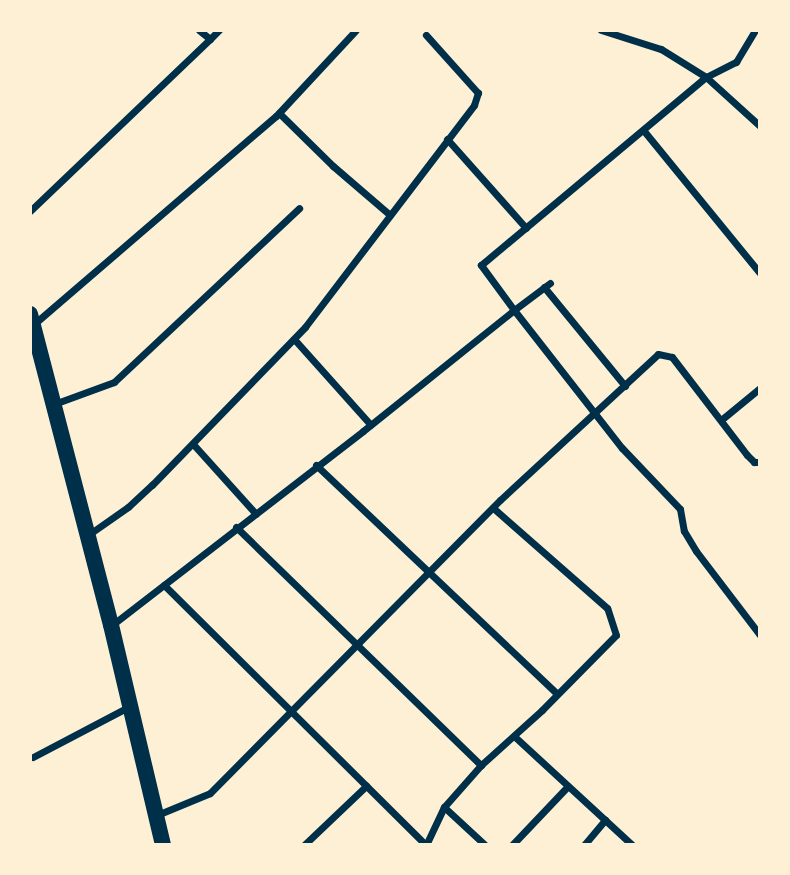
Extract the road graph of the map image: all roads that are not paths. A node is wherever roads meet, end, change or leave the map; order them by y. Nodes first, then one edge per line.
1 (200, 30) edge
2 (219, 30) edge
3 (601, 30) edge
4 (755, 30) edge
5 (354, 31) edge
6 (426, 35) dead end
7 (210, 39) junction
8 (706, 77) junction
9 (279, 113) junction
10 (760, 126) edge
11 (644, 131) junction
12 (447, 139) junction
13 (299, 208) dead end
14 (30, 211) edge
15 (390, 215) junction
16 (526, 228) junction
17 (760, 273) edge
18 (514, 310) junction
19 (31, 319) edge
20 (294, 339) junction
21 (625, 386) junction
22 (760, 388) edge
23 (53, 405) junction
24 (595, 415) junction
25 (720, 420) junction
26 (371, 425) junction
27 (193, 444) junction
28 (760, 462) edge
29 (316, 465) junction
30 (493, 508) junction
31 (256, 514) junction
32 (236, 527) junction
33 (87, 536) junction
34 (430, 574) junction
35 (164, 584) junction
36 (111, 625) junction
37 (760, 635) edge
38 (358, 645) junction
39 (556, 693) junction
40 (131, 705) junction
41 (292, 711) junction
42 (514, 736) junction
43 (33, 757) dead end
44 (481, 765) junction
45 (366, 786) junction
46 (568, 786) junction
47 (444, 807) junction
48 (156, 816) junction
49 (605, 820) junction
50 (163, 845) edge
51 (304, 845) edge
52 (426, 845) edge
53 (485, 845) edge
54 (512, 845) edge
55 (584, 845) edge
56 (632, 845) edge

1 - 7 street
2 - 7 street
3 - 8 street
4 - 8 street
5 - 9 street
6 - 12 street
7 - 14 street
8 - 10 street
8 - 11 street
9 - 15 street
9 - 19 street
11 - 16 street
11 - 17 street
12 - 15 street
12 - 16 street
13 - 23 street
15 - 20 street
16 - 18 street
18 - 21 street
18 - 24 street
18 - 26 street
19 - 23 main road
20 - 26 street
20 - 27 street
21 - 24 street
21 - 25 street
22 - 25 street
23 - 33 main road
24 - 30 street
24 - 37 street
25 - 28 street
26 - 29 street
27 - 31 street
27 - 33 street
29 - 31 street
29 - 34 street
30 - 34 street
30 - 39 street
31 - 32 street
32 - 35 street
32 - 38 street
33 - 36 main road
34 - 38 street
34 - 39 street
35 - 36 street
35 - 41 street
36 - 40 main road
38 - 41 street
38 - 44 street
39 - 42 street
40 - 43 street
40 - 48 main road
41 - 45 street
41 - 48 street
42 - 44 street
42 - 46 street
44 - 47 street
45 - 51 street
45 - 52 street
46 - 49 street
46 - 54 street
47 - 52 street
47 - 53 street
48 - 50 main road
49 - 55 street
49 - 56 street

